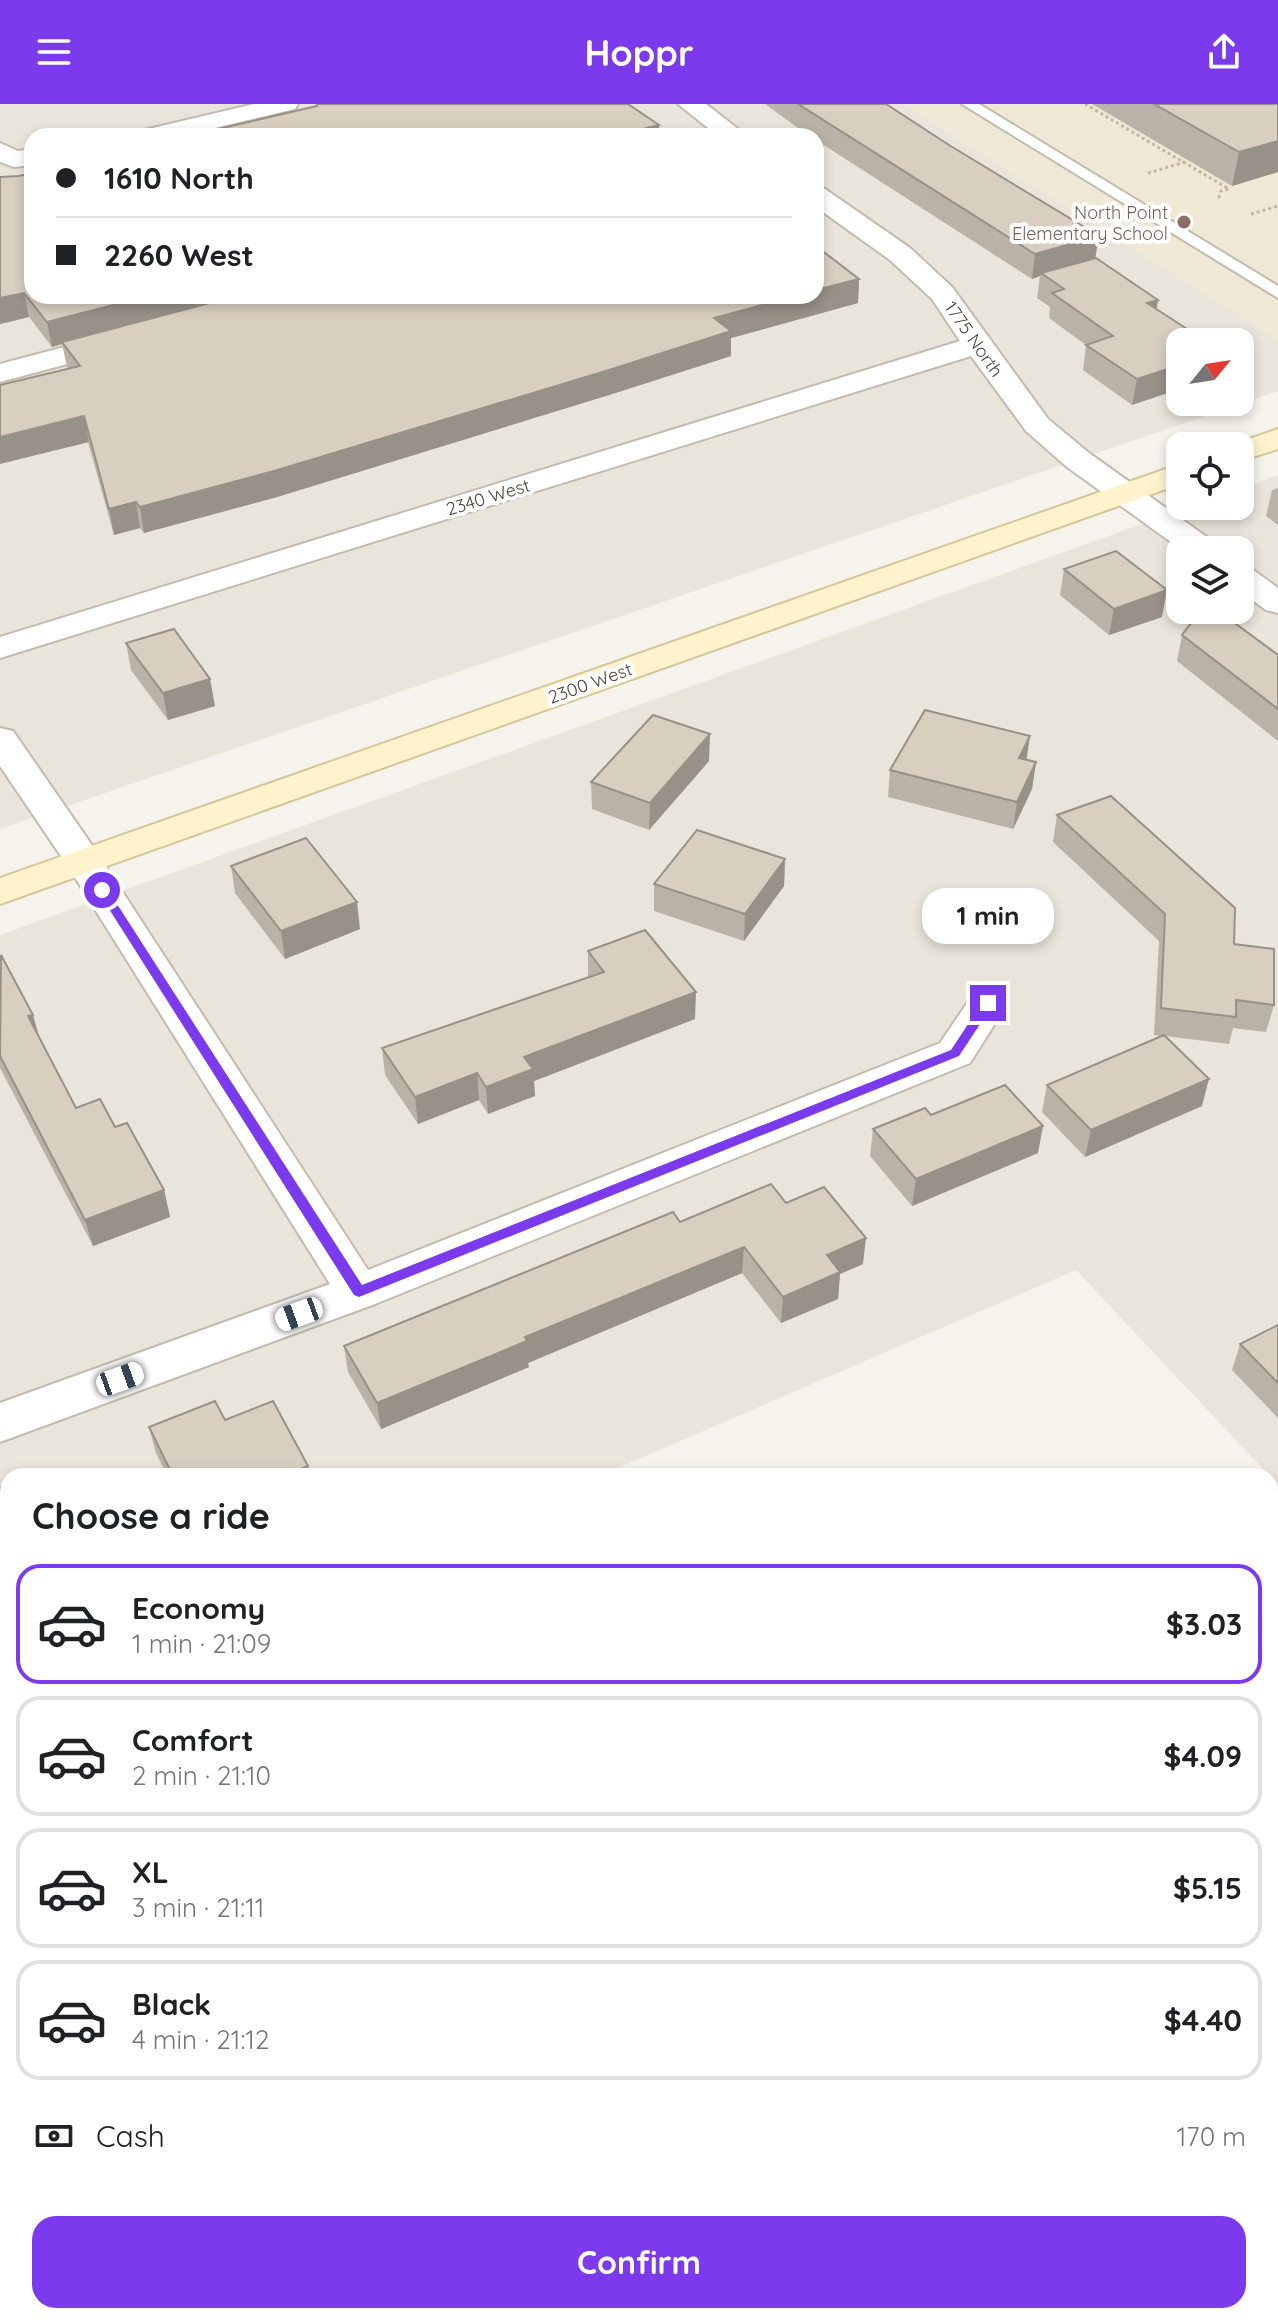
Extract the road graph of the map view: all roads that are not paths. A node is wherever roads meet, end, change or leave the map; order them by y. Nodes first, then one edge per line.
1 (286, 104) edge
2 (690, 104) edge
3 (969, 104) edge
4 (183, 128) edge
5 (723, 128) edge
6 (824, 201) edge
7 (1278, 293) edge
8 (153, 332) edge
9 (977, 345) junction
10 (0, 373) edge
11 (1278, 438) edge
12 (1254, 447) edge
13 (1166, 478) edge
14 (1123, 493) junction
15 (1183, 536) edge
16 (1254, 586) edge
17 (1278, 603) edge
18 (0, 648) edge
19 (0, 739) edge
20 (85, 863) junction
21 (0, 892) edge
22 (988, 1003) dead end
23 (359, 1292) junction
24 (0, 1423) edge

1 - 4 street
2 - 5 street
3 - 7 lane
6 - 9 street, 1775 North
8 - 10 street
9 - 14 street, 1775 North
9 - 18 street, 2340 West
11 - 12 main road
13 - 14 main road, 2300 West
14 - 15 street, 1775 North
14 - 20 main road, 2300 West
16 - 17 street
19 - 20 street
20 - 21 main road, 2300 West
20 - 23 street
22 - 23 street
23 - 24 street

